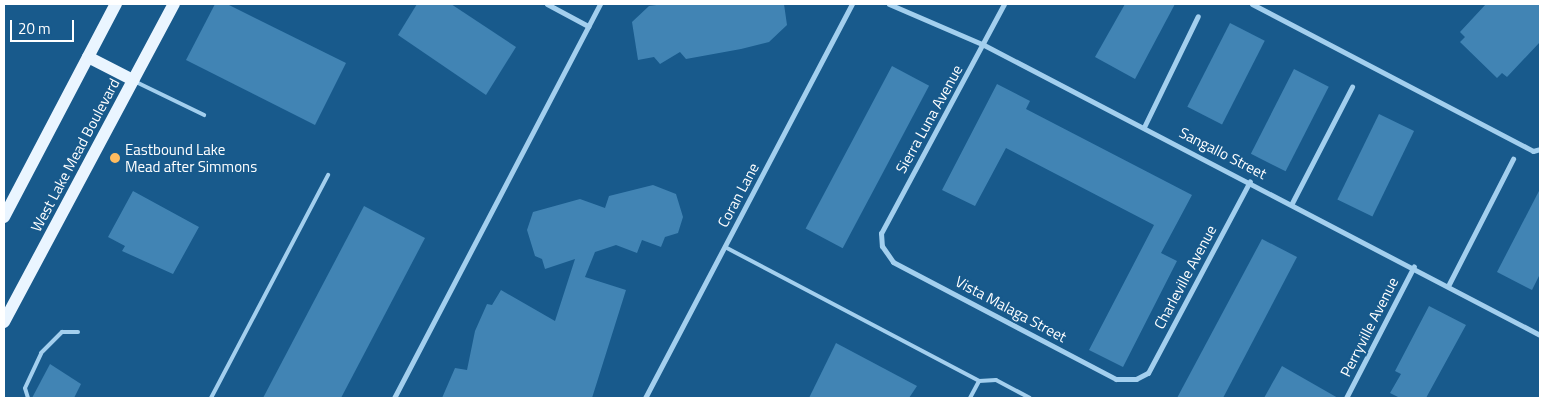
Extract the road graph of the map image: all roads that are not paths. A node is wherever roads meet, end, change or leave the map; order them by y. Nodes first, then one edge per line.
1 (116, 4) edge
2 (174, 4) edge
3 (547, 4) edge
4 (600, 4) edge
5 (852, 4) edge
6 (889, 4) edge
7 (1004, 4) edge
8 (1254, 4) edge
9 (1198, 16) dead end
10 (588, 26) junction
11 (984, 45) junction
12 (88, 57) junction
13 (133, 80) junction
14 (1352, 87) dead end
15 (204, 115) dead end
16 (1144, 127) junction
17 (1540, 149) edge
18 (1513, 159) dead end
19 (328, 175) dead end
20 (1250, 181) junction
21 (1292, 203) junction
22 (4, 217) edge
23 (882, 246) joint
24 (725, 247) junction
25 (1414, 266) junction
26 (1448, 286) junction
27 (4, 322) edge
28 (78, 332) dead end
29 (1540, 335) edge
30 (1136, 379) joint
31 (979, 381) junction
32 (28, 398) edge
33 (211, 398) edge
34 (394, 398) edge
35 (645, 398) edge
36 (970, 398) edge
37 (1030, 398) edge
38 (1346, 398) edge

1 - 12 main road
2 - 13 main road, West Lake Mead Boulevard
3 - 10 street
4 - 10 street
5 - 24 street, Coran Lane
6 - 11 street, Sangallo Street
7 - 11 street, Sierra Luna Avenue
8 - 17 street
9 - 16 street
10 - 34 street
11 - 16 street, Sangallo Street
11 - 23 street, Sierra Luna Avenue
12 - 13 main road
12 - 22 main road
13 - 15 lane
13 - 27 main road, West Lake Mead Boulevard
14 - 21 street
16 - 20 street, Sangallo Street
18 - 26 street
19 - 33 lane
20 - 21 street, Sangallo Street
20 - 30 street, Charleville Avenue
21 - 25 street, Sangallo Street
23 - 30 street, Vista Malaga Street
24 - 31 lane
24 - 35 street, Coran Lane
25 - 26 street, Sangallo Street
25 - 38 street, Perryville Avenue
26 - 29 street, Sangallo Street
28 - 32 lane
31 - 36 lane
31 - 37 lane

